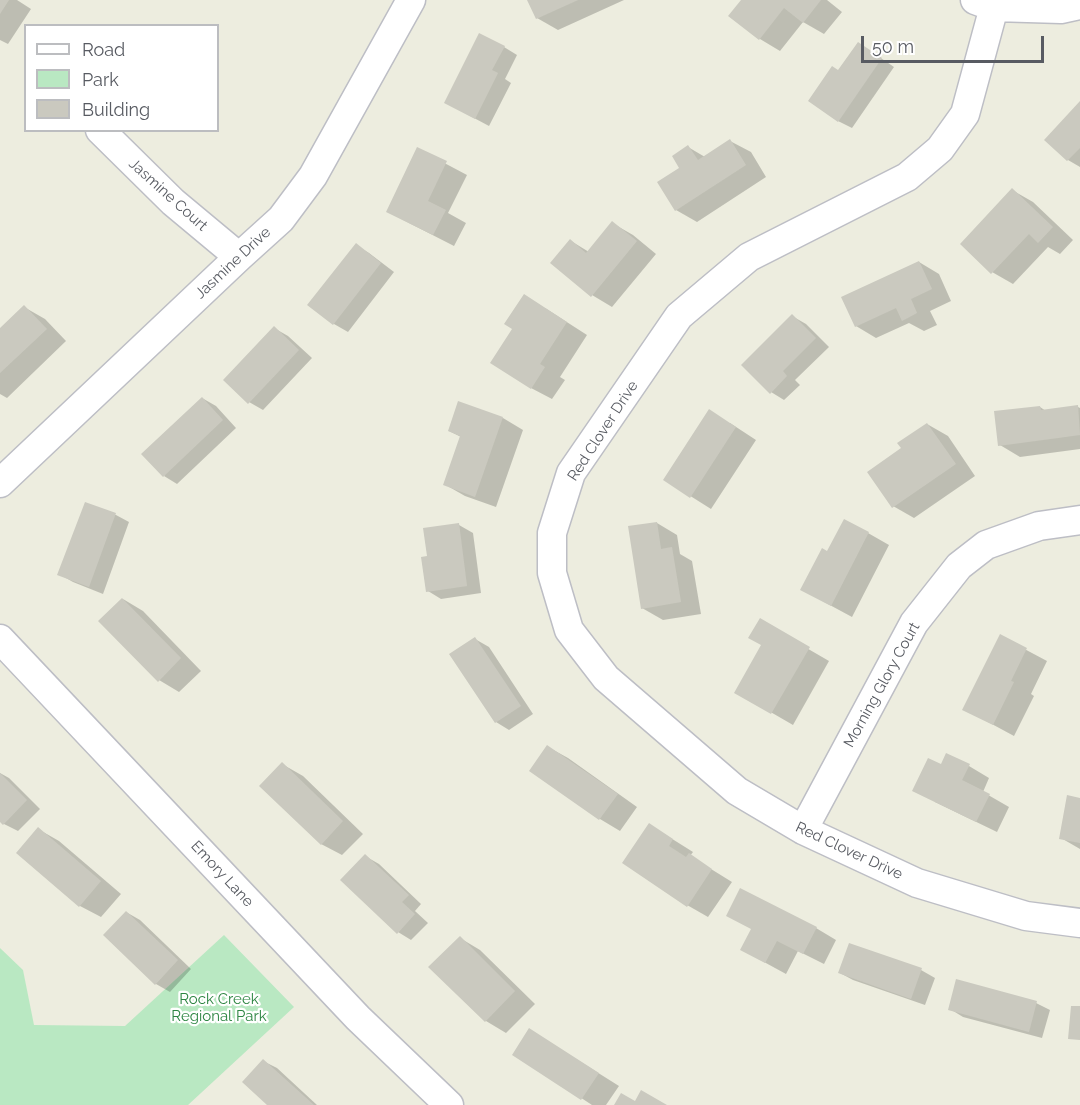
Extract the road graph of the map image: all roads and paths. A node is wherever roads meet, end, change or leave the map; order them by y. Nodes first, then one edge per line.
1 (411, 0) edge
2 (985, 4) edge
3 (1080, 5) edge
4 (102, 132) edge
5 (239, 257) junction
6 (0, 483) edge
7 (1080, 520) edge
8 (0, 639) edge
9 (803, 830) junction
10 (1080, 923) edge
11 (449, 1105) edge

1 - 5 street, Jasmine Drive
2 - 3 street
2 - 9 street, Red Clover Drive
4 - 5 street, Jasmine Court
5 - 6 street, Jasmine Drive
7 - 9 street, Morning Glory Court
8 - 11 street, Emory Lane
9 - 10 street, Red Clover Drive

